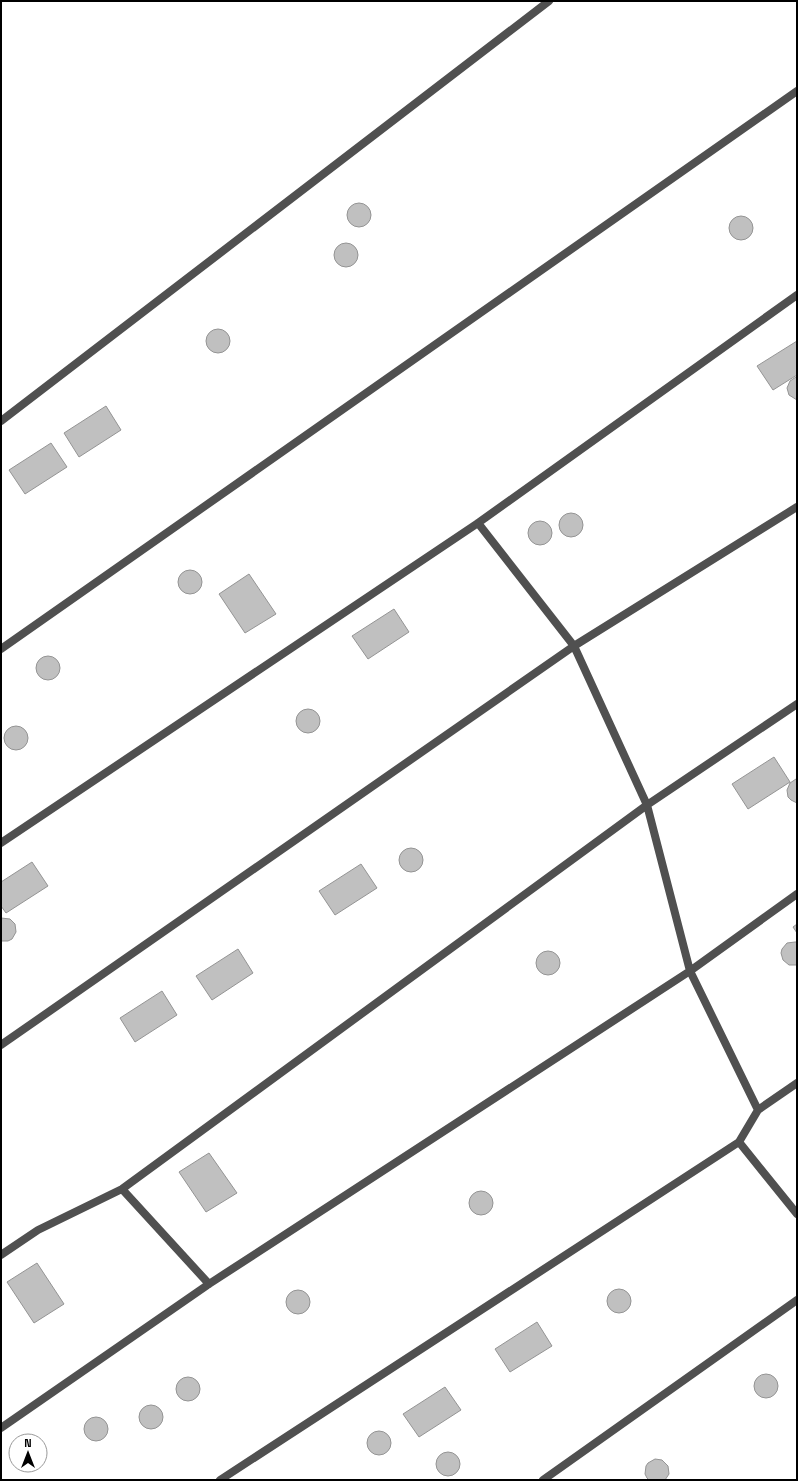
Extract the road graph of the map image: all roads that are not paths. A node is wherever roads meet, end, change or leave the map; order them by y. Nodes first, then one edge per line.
1 (550, 1) edge
2 (797, 91) edge
3 (797, 295) edge
4 (1, 421) edge
5 (797, 507) edge
6 (478, 523) junction
7 (574, 646) junction
8 (1, 649) edge
9 (797, 704) edge
10 (647, 805) junction
11 (1, 843) edge
12 (797, 894) edge
13 (690, 971) junction
14 (1, 1045) edge
15 (797, 1083) edge
16 (758, 1110) junction
17 (739, 1142) junction
18 (122, 1189) junction
19 (797, 1214) edge
20 (1, 1255) edge
21 (209, 1284) junction
22 (797, 1300) edge
23 (1, 1428) edge
24 (220, 1480) edge
25 (543, 1480) edge

1 - 4 street
2 - 8 street
3 - 6 street
5 - 7 street
6 - 7 street
6 - 11 street
7 - 10 street
7 - 14 street
9 - 10 street
10 - 13 street
10 - 18 street
12 - 13 street
13 - 16 street
13 - 21 street
15 - 16 street
16 - 17 street
17 - 19 street
17 - 24 street
18 - 20 street
18 - 21 street
21 - 23 street
22 - 25 street

